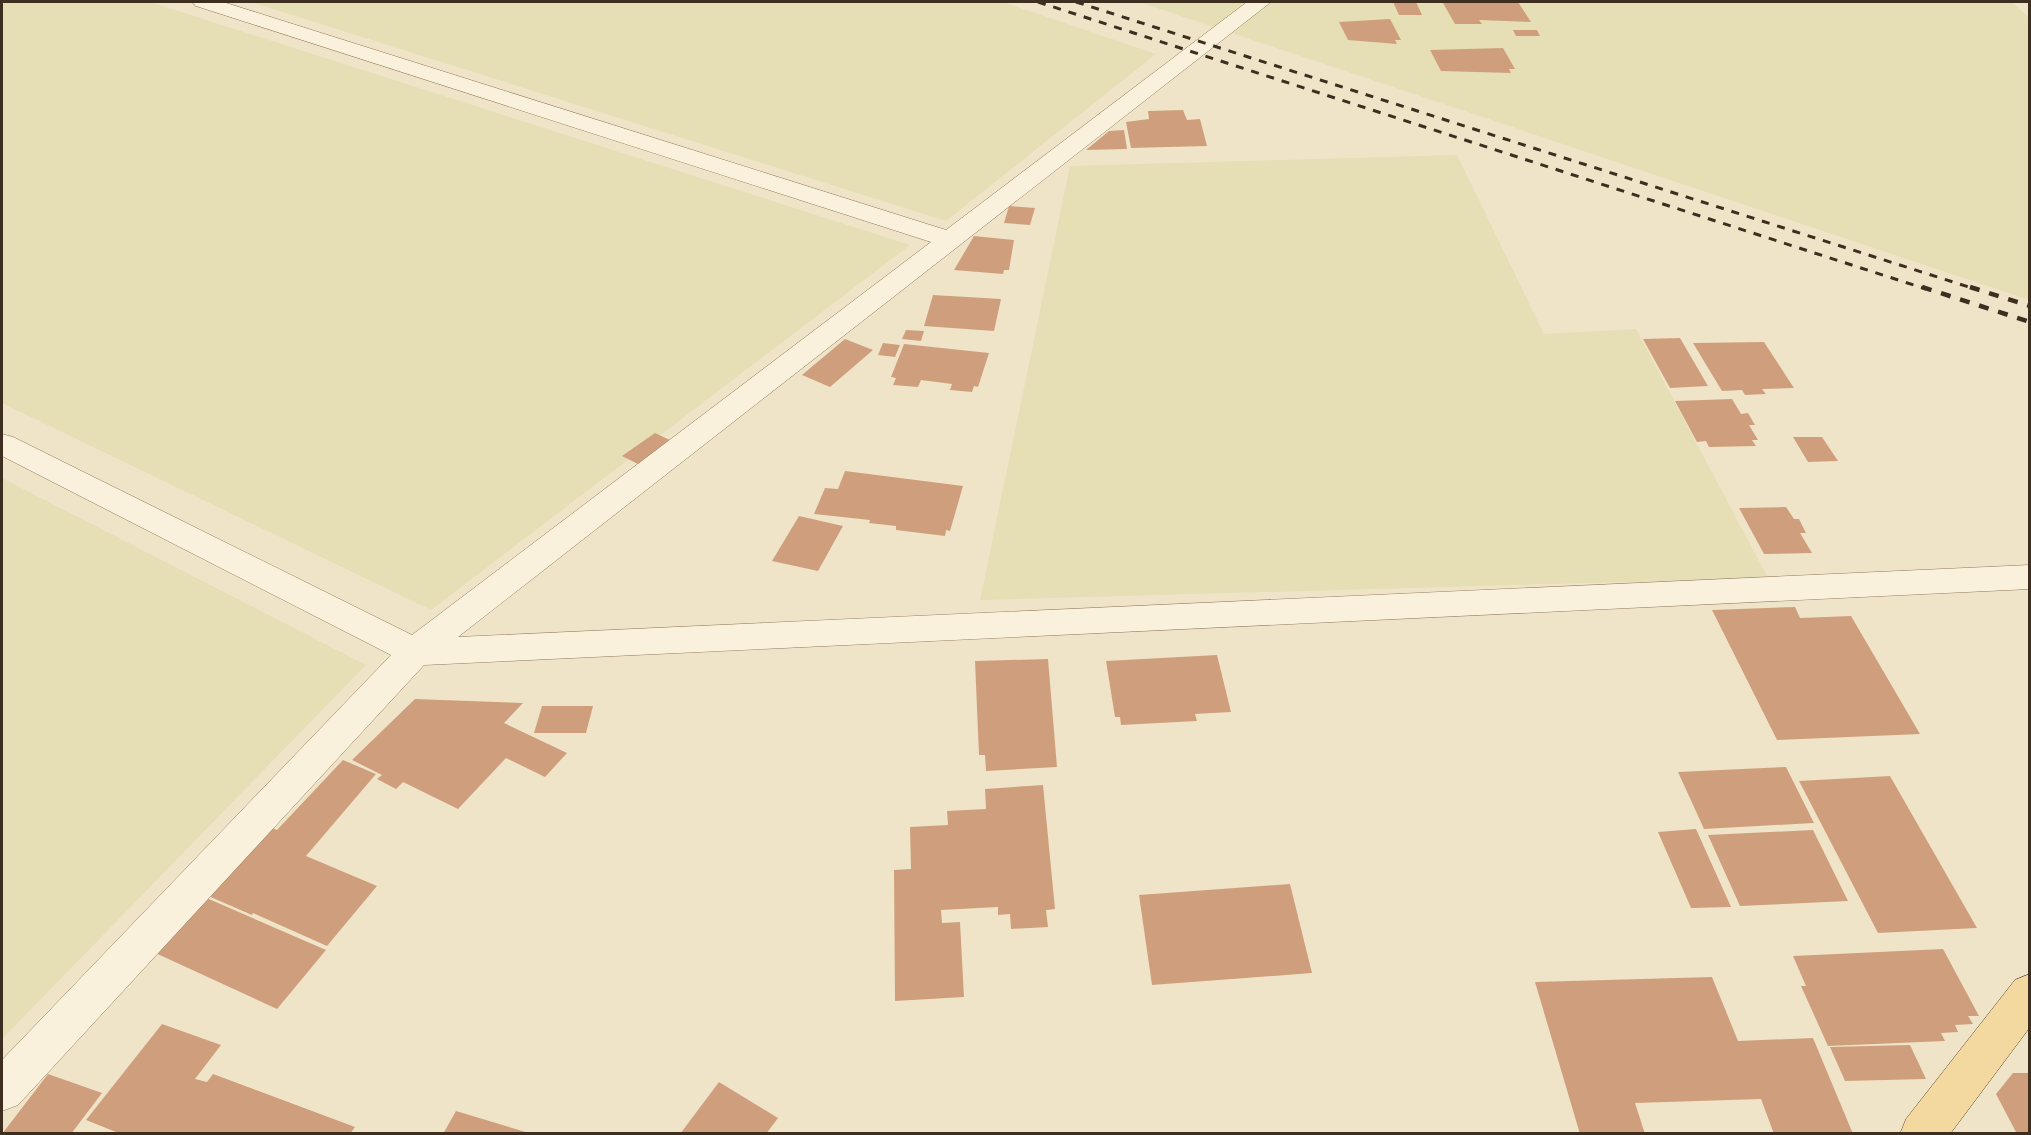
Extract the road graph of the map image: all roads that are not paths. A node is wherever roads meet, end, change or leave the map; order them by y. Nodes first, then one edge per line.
1 (203, 2) edge
2 (1259, 2) edge
3 (1278, 2) edge
4 (951, 240) junction
5 (2, 444) edge
6 (2030, 576) edge
7 (415, 652) junction
8 (2030, 993) edge
9 (2, 1090) edge
10 (1922, 1134) edge

1 - 4 street
2 - 3 street
2 - 4 street
4 - 7 street
5 - 7 street
6 - 7 street
7 - 9 street
8 - 10 main road

